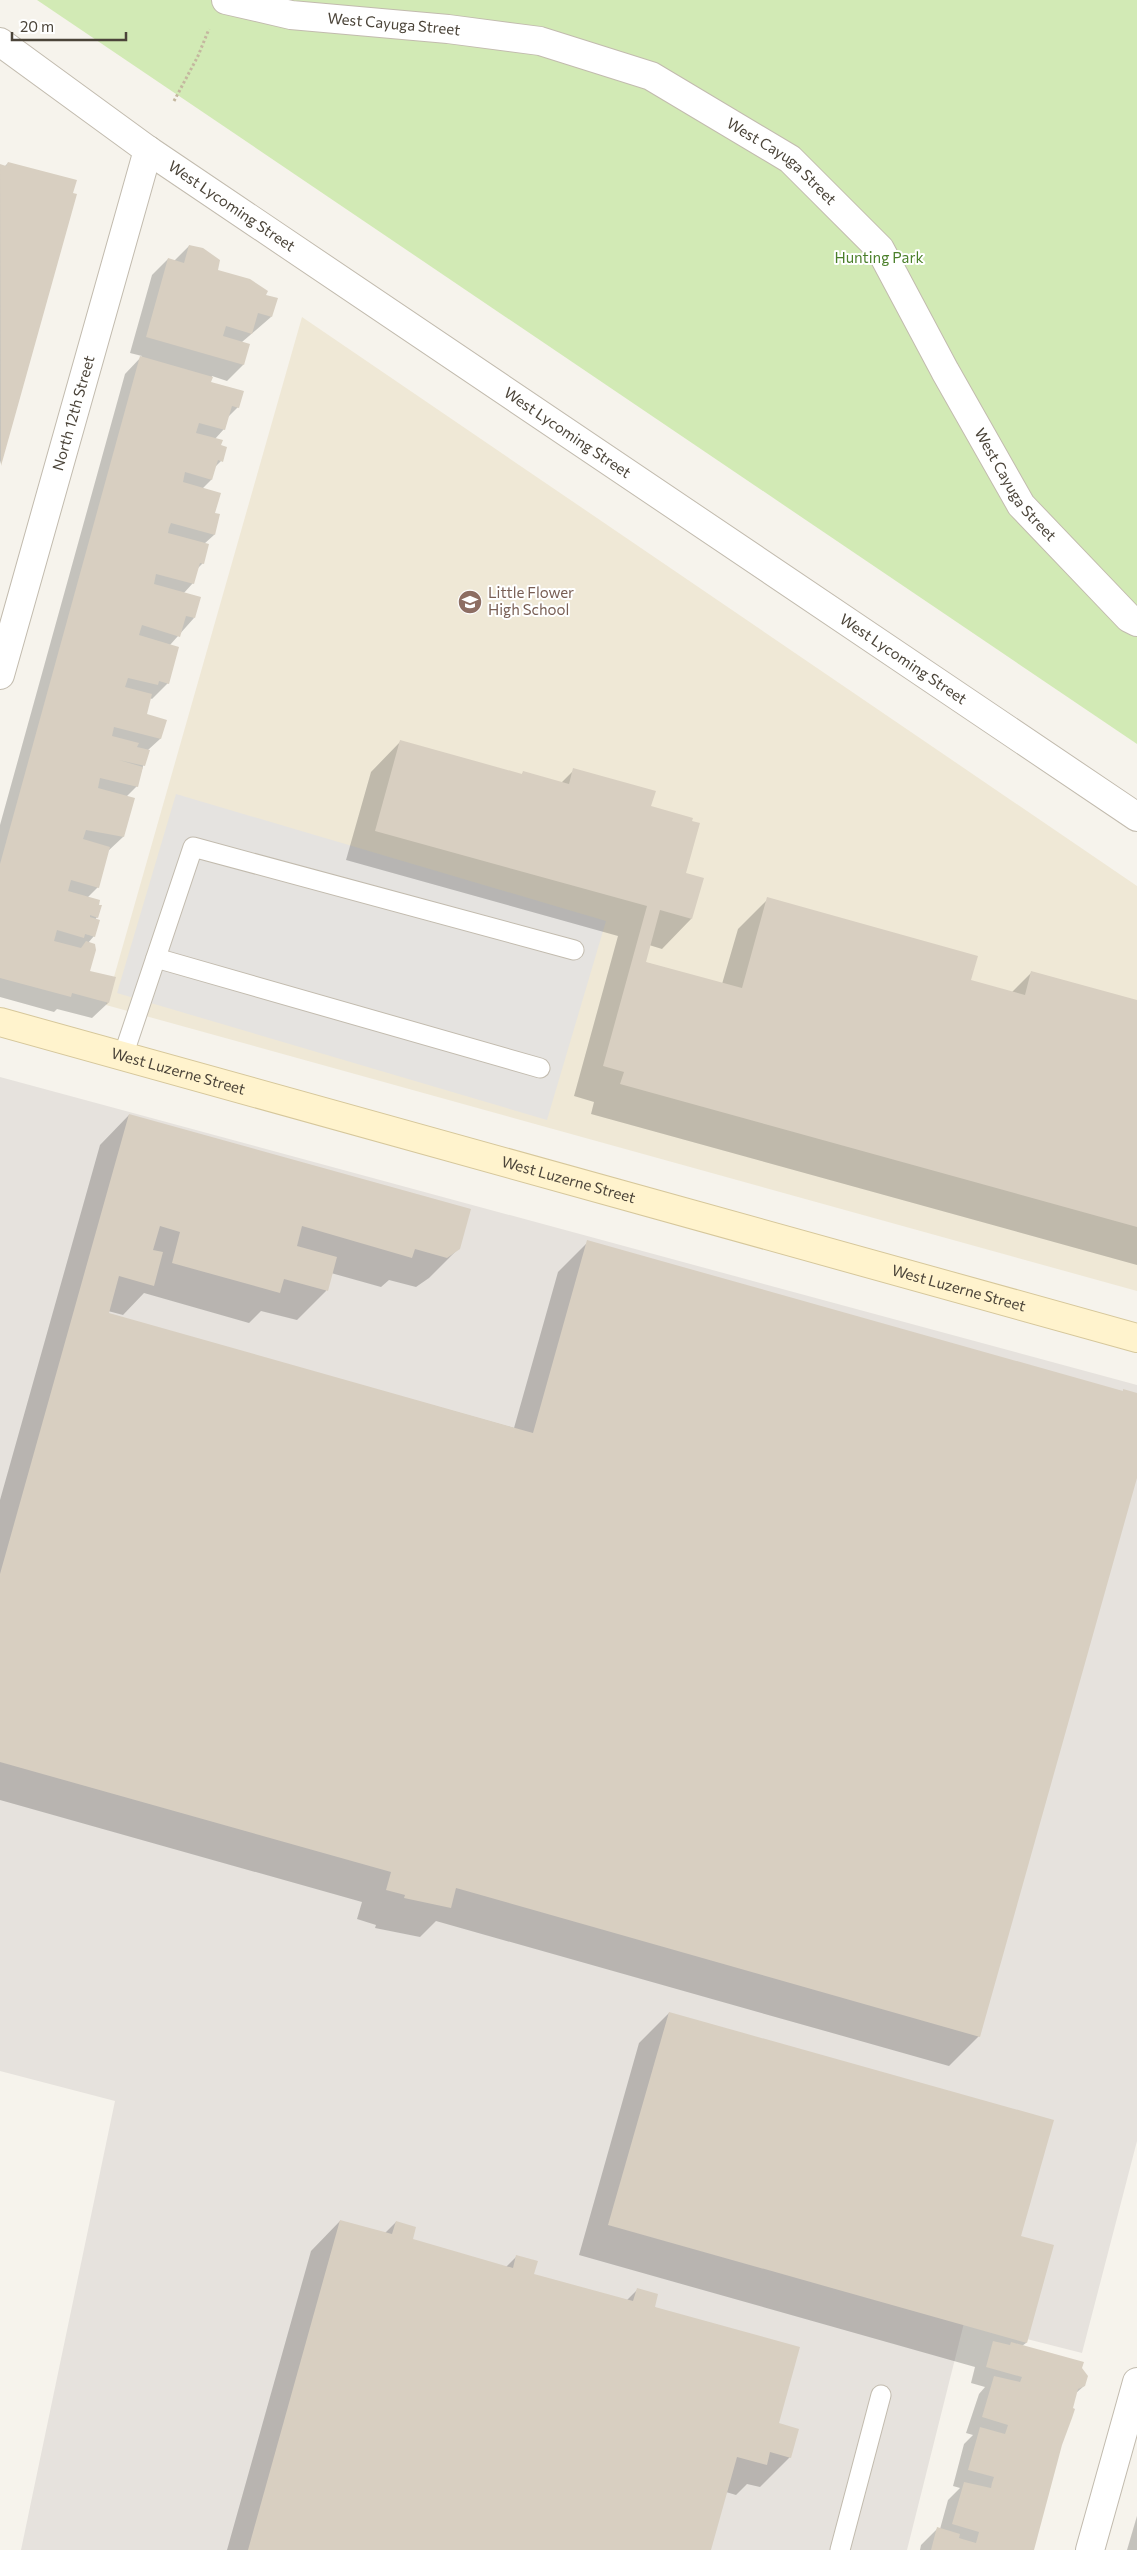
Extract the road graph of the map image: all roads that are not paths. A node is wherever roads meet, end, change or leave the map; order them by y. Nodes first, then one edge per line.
1 (226, 0) edge
2 (0, 42) edge
3 (148, 150) junction
4 (1137, 622) edge
5 (0, 675) edge
6 (1137, 817) edge
7 (574, 950) dead end
8 (156, 958) junction
9 (0, 1022) edge
10 (123, 1056) junction
11 (540, 1068) dead end
12 (1137, 1338) edge
13 (1137, 2382) edge
14 (881, 2395) dead end
15 (840, 2550) edge
16 (1090, 2550) edge

1 - 4 street, West Cayuga Street
2 - 3 street, West Lycoming Street
3 - 5 street, North 12th Street
3 - 6 street, West Lycoming Street
7 - 8 lane
8 - 10 lane
8 - 11 lane
9 - 10 street, West Luzerne Street
10 - 12 street, West Luzerne Street
13 - 16 street
14 - 15 lane

